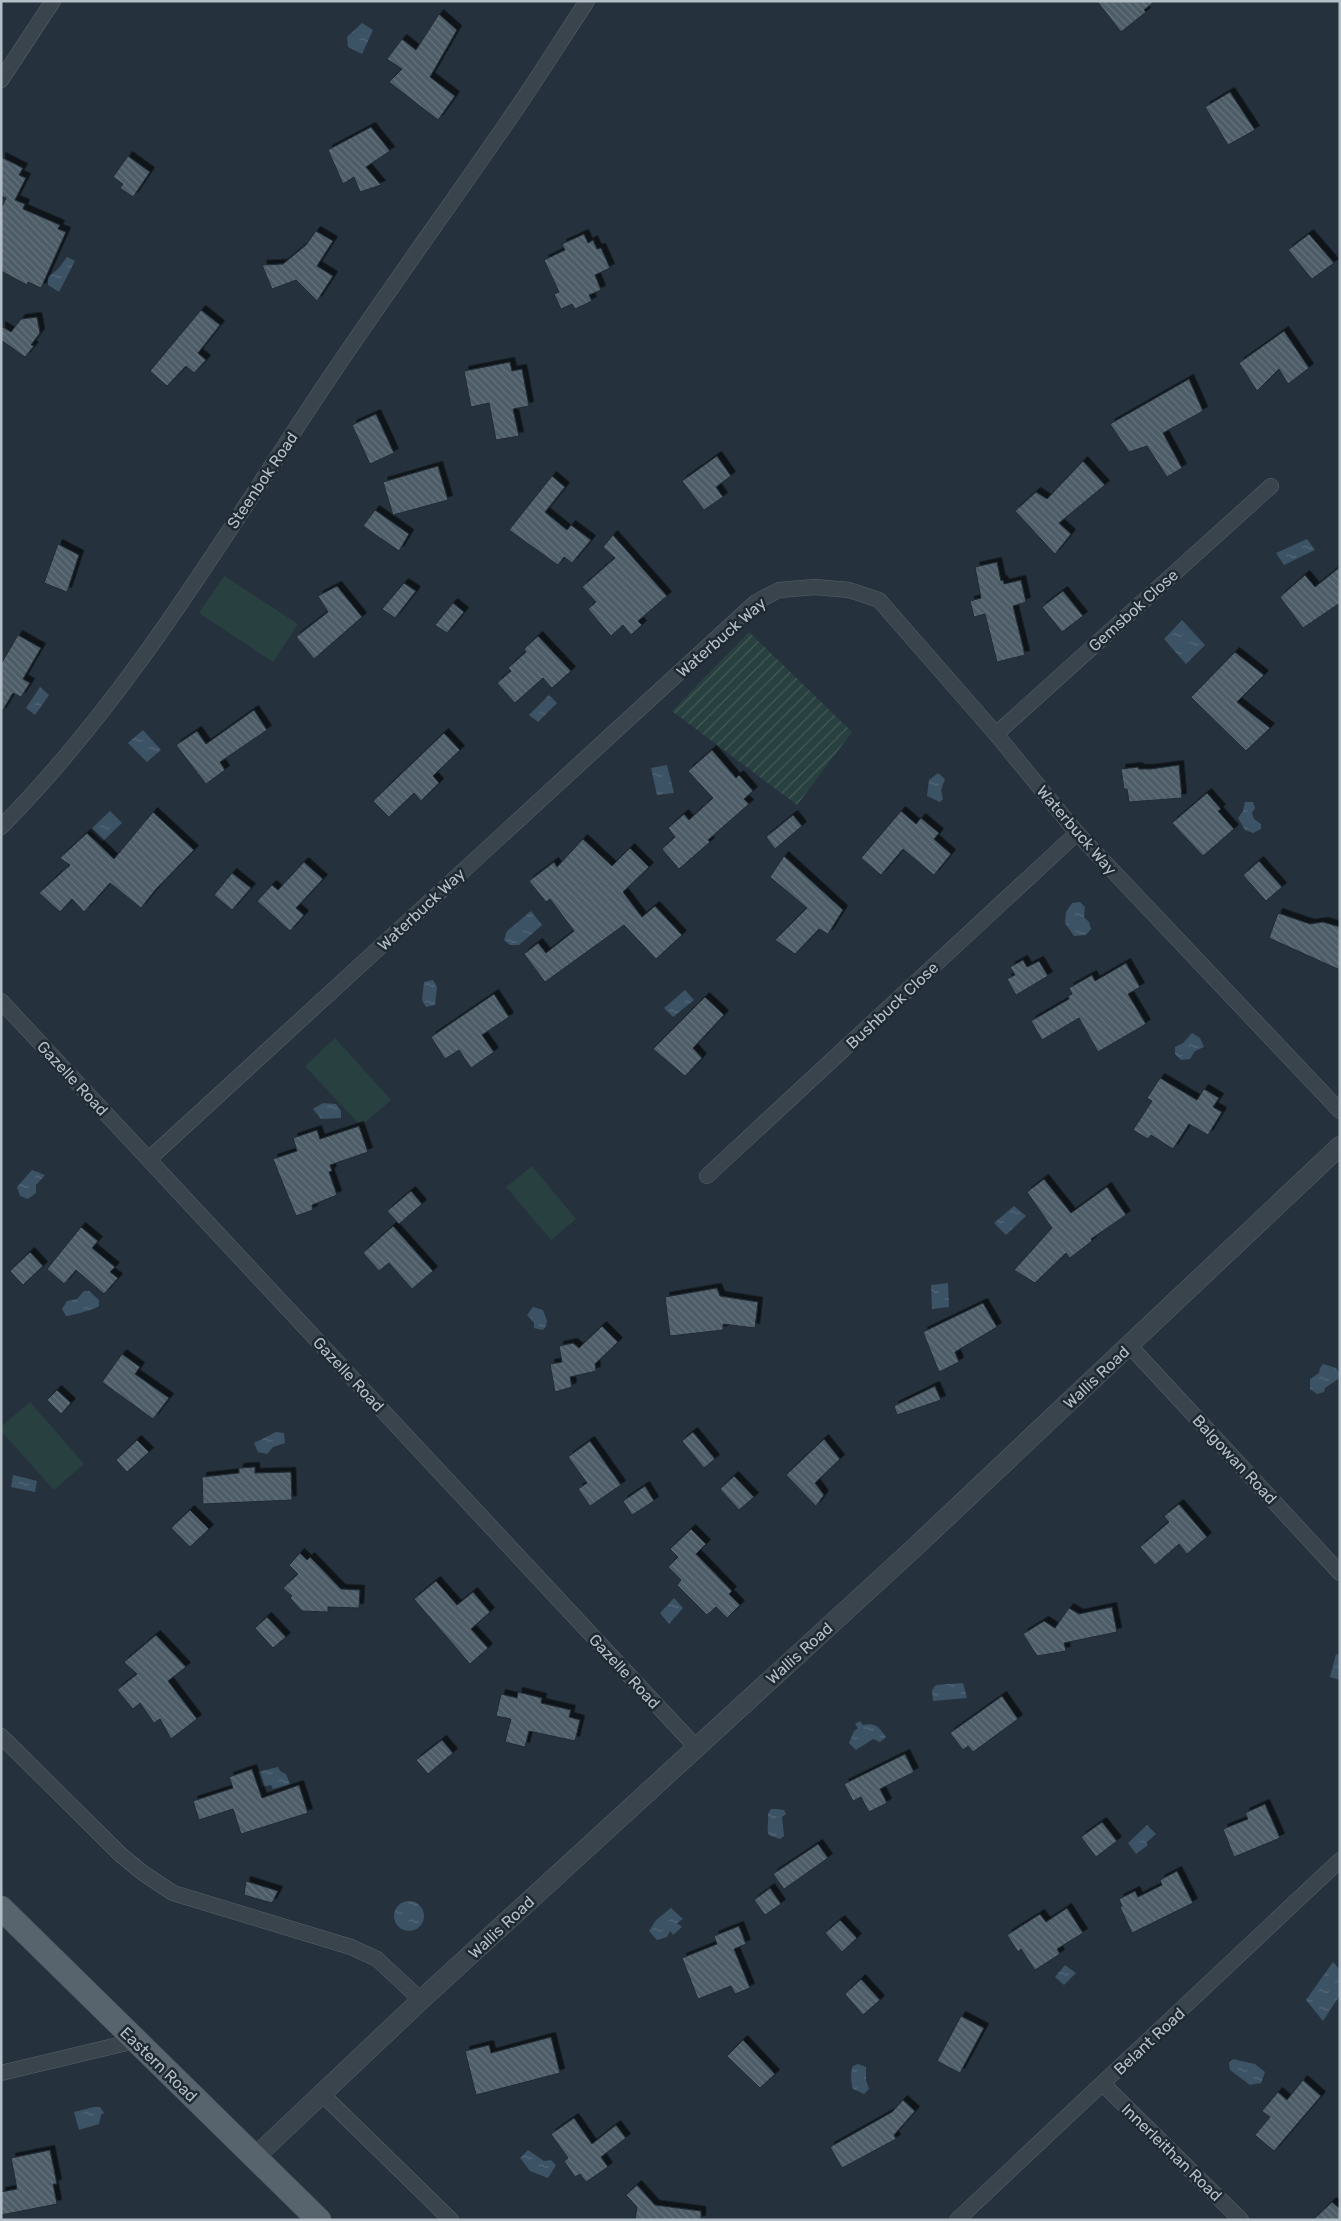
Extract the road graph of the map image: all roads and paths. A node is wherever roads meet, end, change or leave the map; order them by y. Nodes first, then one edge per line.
1 (53, 1) edge
2 (587, 1) edge
3 (1, 80) edge
4 (1270, 486) dead end
5 (996, 734) junction
6 (1, 827) edge
7 (1077, 833) junction
8 (1, 1001) edge
9 (1340, 1111) edge
10 (1340, 1146) edge
11 (149, 1159) junction
12 (707, 1176) dead end
13 (1129, 1345) junction
14 (1340, 1573) edge
15 (1, 1736) edge
16 (696, 1747) junction
17 (1340, 1860) edge
18 (1, 1908) edge
19 (421, 2000) junction
20 (135, 2041) junction
21 (1, 2073) edge
22 (1103, 2084) junction
23 (322, 2094) junction
24 (255, 2157) junction
25 (318, 2220) edge
26 (451, 2220) edge
27 (957, 2220) edge
28 (1242, 2220) edge

1 - 3 street
2 - 6 street, Steenbok Road
4 - 5 street, Gemsbok Close
5 - 7 street, Waterbuck Way
5 - 11 street, Waterbuck Way
7 - 9 street, Waterbuck Way
7 - 12 street, Bushbuck Close
8 - 11 street, Gazelle Road
10 - 13 street, Wallis Road
11 - 16 street, Gazelle Road
13 - 14 street, Balgowan Road
13 - 16 street, Wallis Road
15 - 19 street
16 - 19 street, Wallis Road
17 - 22 street, Belant Road
18 - 20 main road, Eastern Road
19 - 23 street, Wallis Road
20 - 21 street
20 - 24 main road, Eastern Road
22 - 27 street, Belant Road
22 - 28 street, Innerleithan Road
23 - 24 street, Wallis Road
23 - 26 street
24 - 25 main road, Eastern Road

